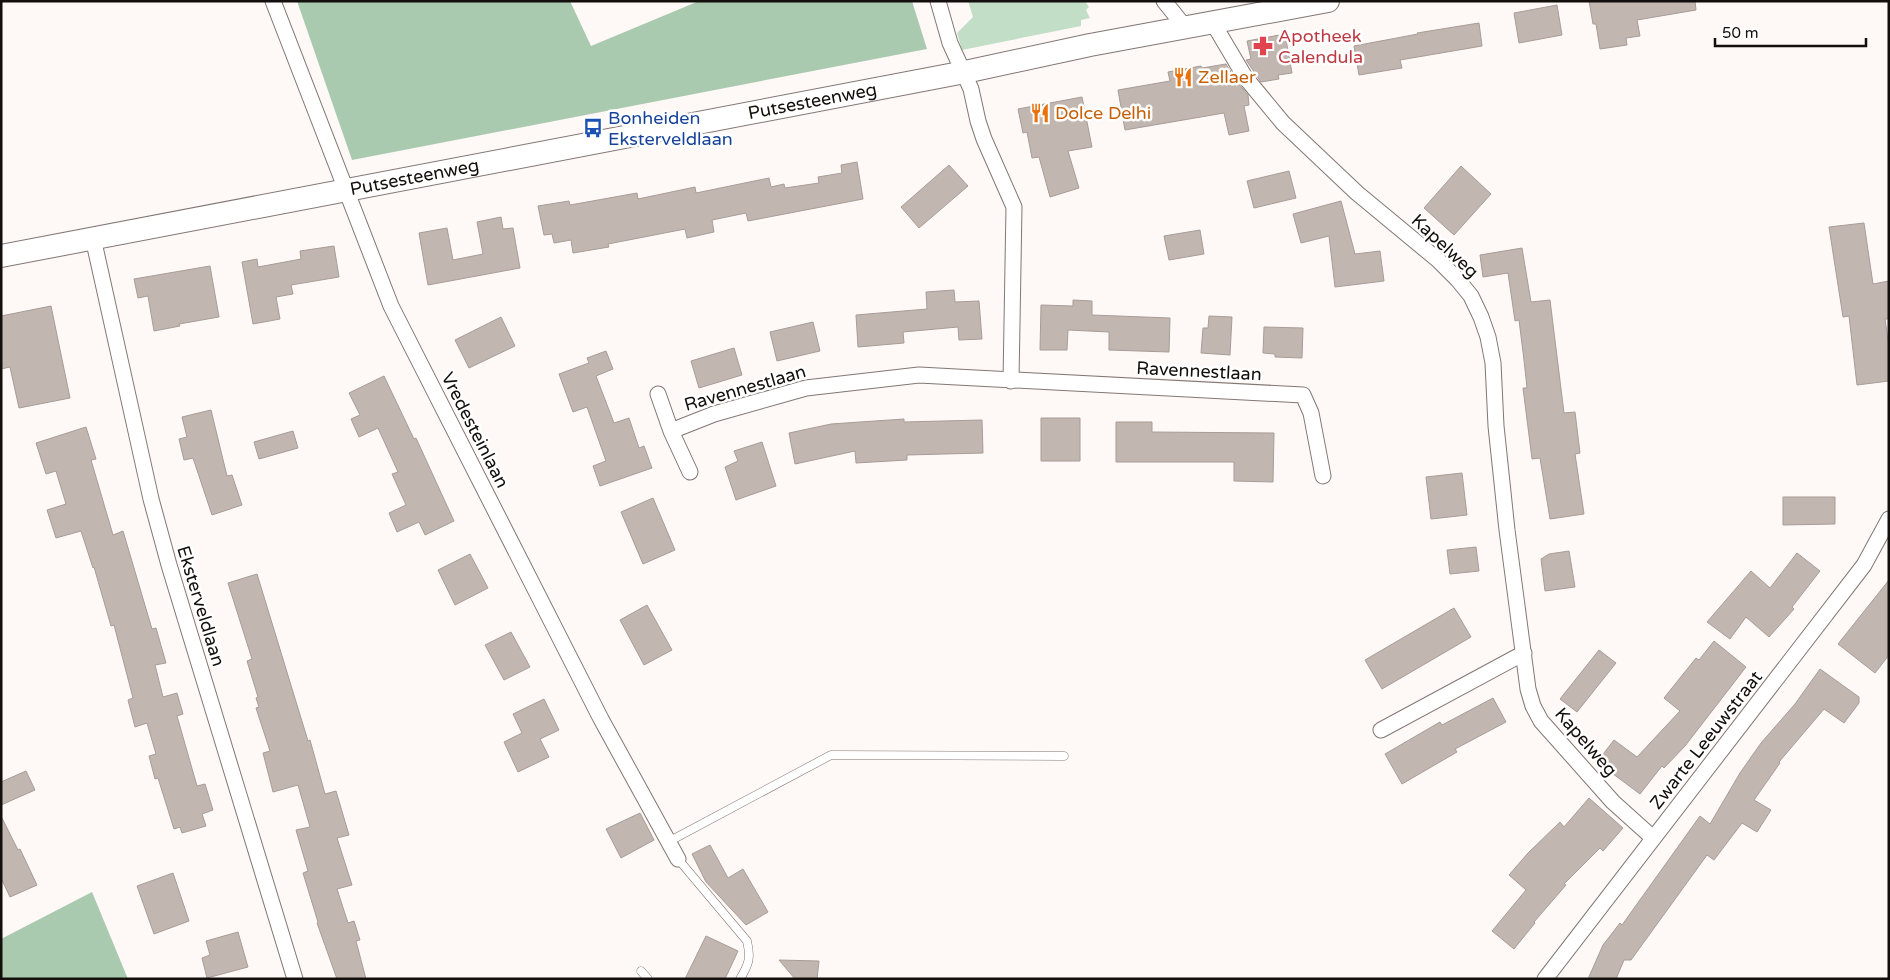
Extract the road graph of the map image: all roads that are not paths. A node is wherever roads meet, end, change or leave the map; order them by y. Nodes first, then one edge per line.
1 (273, 1) edge
2 (938, 1) edge
3 (1328, 1) edge
4 (1174, 11) edge
5 (1213, 23) junction
6 (964, 72) junction
7 (346, 189) junction
8 (93, 238) junction
9 (1, 256) edge
10 (1011, 381) junction
11 (658, 394) dead end
12 (671, 431) junction
13 (690, 472) dead end
14 (1322, 476) dead end
15 (1889, 519) edge
16 (1524, 653) junction
17 (1381, 730) dead end
18 (1064, 756) dead end
19 (1653, 838) junction
20 (668, 842) junction
21 (678, 859) joint
22 (641, 971) dead end
23 (295, 979) edge
24 (648, 979) edge
25 (740, 979) edge
26 (1545, 979) edge

1 - 7 street, Vredesteinlaan
2 - 6 street
3 - 5 main road, Putsesteenweg
4 - 5 main road, Putsesteenweg
4 - 6 main road, Putsesteenweg
5 - 16 street, Kapelweg
6 - 7 main road, Putsesteenweg
6 - 10 street
7 - 8 main road, Putsesteenweg
7 - 20 street, Vredesteinlaan
8 - 9 main road, Putsesteenweg
8 - 23 street, Eksterveldlaan
10 - 12 street, Ravennestlaan
10 - 14 street, Ravennestlaan
11 - 12 street, Ravennestlaan
12 - 13 street, Ravennestlaan
15 - 19 street, Zwarte Leeuwstraat
16 - 17 street
16 - 19 street, Kapelweg
18 - 20 lane
19 - 26 street, Zwarte Leeuwstraat
20 - 21 street, Vredesteinlaan
21 - 25 lane
22 - 24 lane

